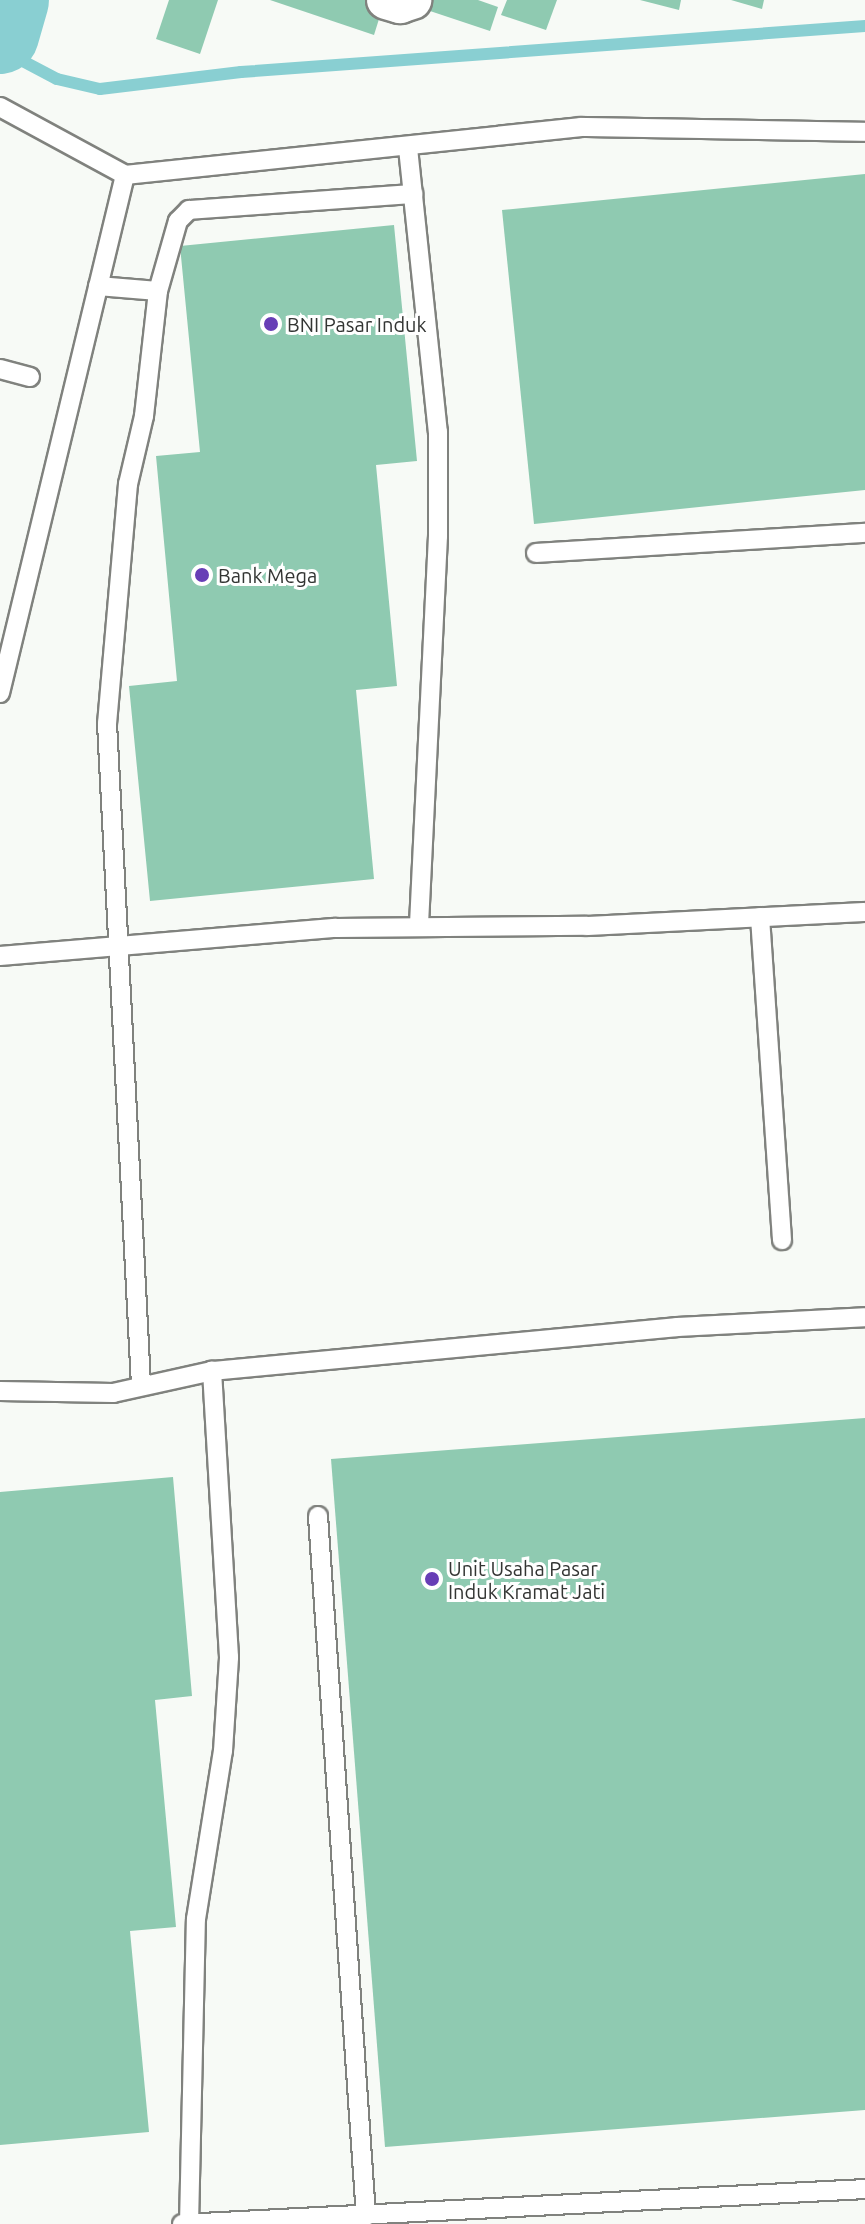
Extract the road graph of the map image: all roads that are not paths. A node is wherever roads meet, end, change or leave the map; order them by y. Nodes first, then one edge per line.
1 (386, 0) edge
2 (412, 0) edge
3 (0, 107) edge
4 (865, 132) edge
5 (408, 148) junction
6 (125, 175) junction
7 (413, 194) junction
8 (98, 286) junction
9 (158, 291) junction
10 (0, 369) edge
11 (30, 377) dead end
12 (865, 533) edge
13 (536, 553) dead end
14 (0, 693) edge
15 (865, 912) edge
16 (760, 917) junction
17 (419, 927) junction
18 (120, 945) junction
19 (0, 956) edge
20 (782, 1240) dead end
21 (865, 1317) edge
22 (212, 1371) junction
23 (141, 1386) junction
24 (0, 1391) edge
25 (318, 1516) dead end
26 (865, 2189) edge
27 (366, 2216) junction
28 (182, 2224) edge
29 (189, 2224) edge

1 - 2 street
3 - 6 lane
4 - 5 lane
5 - 6 lane
5 - 7 lane
6 - 8 lane
7 - 9 lane
7 - 17 lane
8 - 9 lane
8 - 14 lane
9 - 18 lane
10 - 11 lane
12 - 13 lane
15 - 16 lane
16 - 17 lane
16 - 20 lane
17 - 18 lane
18 - 19 lane
18 - 23 lane
21 - 22 lane
22 - 23 lane
22 - 29 lane
23 - 24 lane
25 - 27 lane
26 - 27 lane
27 - 29 lane
28 - 29 lane

